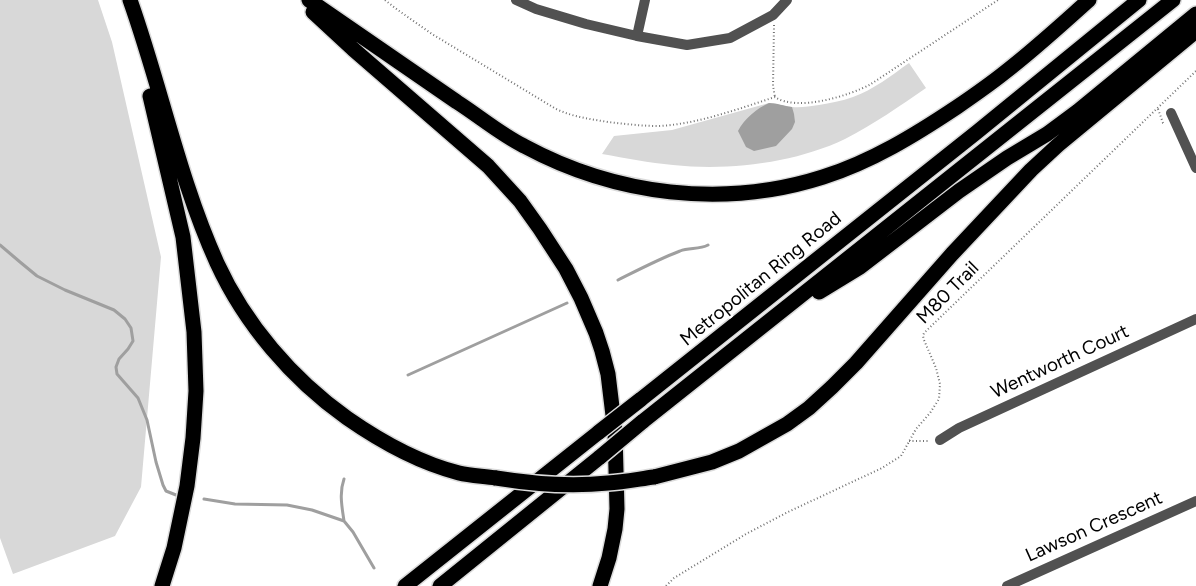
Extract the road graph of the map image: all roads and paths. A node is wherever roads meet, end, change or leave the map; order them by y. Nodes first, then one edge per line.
1 (129, 0) edge
2 (301, 0) edge
3 (309, 0) edge
4 (386, 0) edge
5 (516, 0) edge
6 (645, 0) edge
7 (786, 0) edge
8 (998, 0) edge
9 (1089, 0) edge
10 (1139, 0) edge
11 (1173, 0) edge
12 (1196, 14) edge
13 (773, 15) junction
14 (1194, 32) edge
15 (637, 36) junction
16 (1196, 71) edge
17 (775, 97) junction
18 (1171, 113) dead end
19 (1196, 168) edge
20 (1196, 319) edge
21 (768, 323) junction
22 (940, 440) joint
23 (909, 441) junction
24 (1196, 501) edge
25 (162, 586) edge
26 (404, 586) edge
27 (440, 586) edge
28 (600, 586) edge
29 (666, 586) edge
30 (1007, 586) edge

1 - 14 highway, bridge
1 - 25 highway
2 - 28 highway
3 - 9 highway
4 - 17 path
5 - 15 street
6 - 15 street
7 - 13 street
8 - 17 path
10 - 26 highway, Metropolitan Ring Road, bridge
11 - 21 highway, Metropolitan Ring Road
12 - 21 highway
13 - 15 street
13 - 17 path
16 - 23 path, M80 Trail
18 - 19 street
20 - 22 street, Wentworth Court
21 - 27 highway, Metropolitan Ring Road, bridge
22 - 23 path
23 - 29 path, M80 Trail
24 - 30 street, Lawson Crescent

